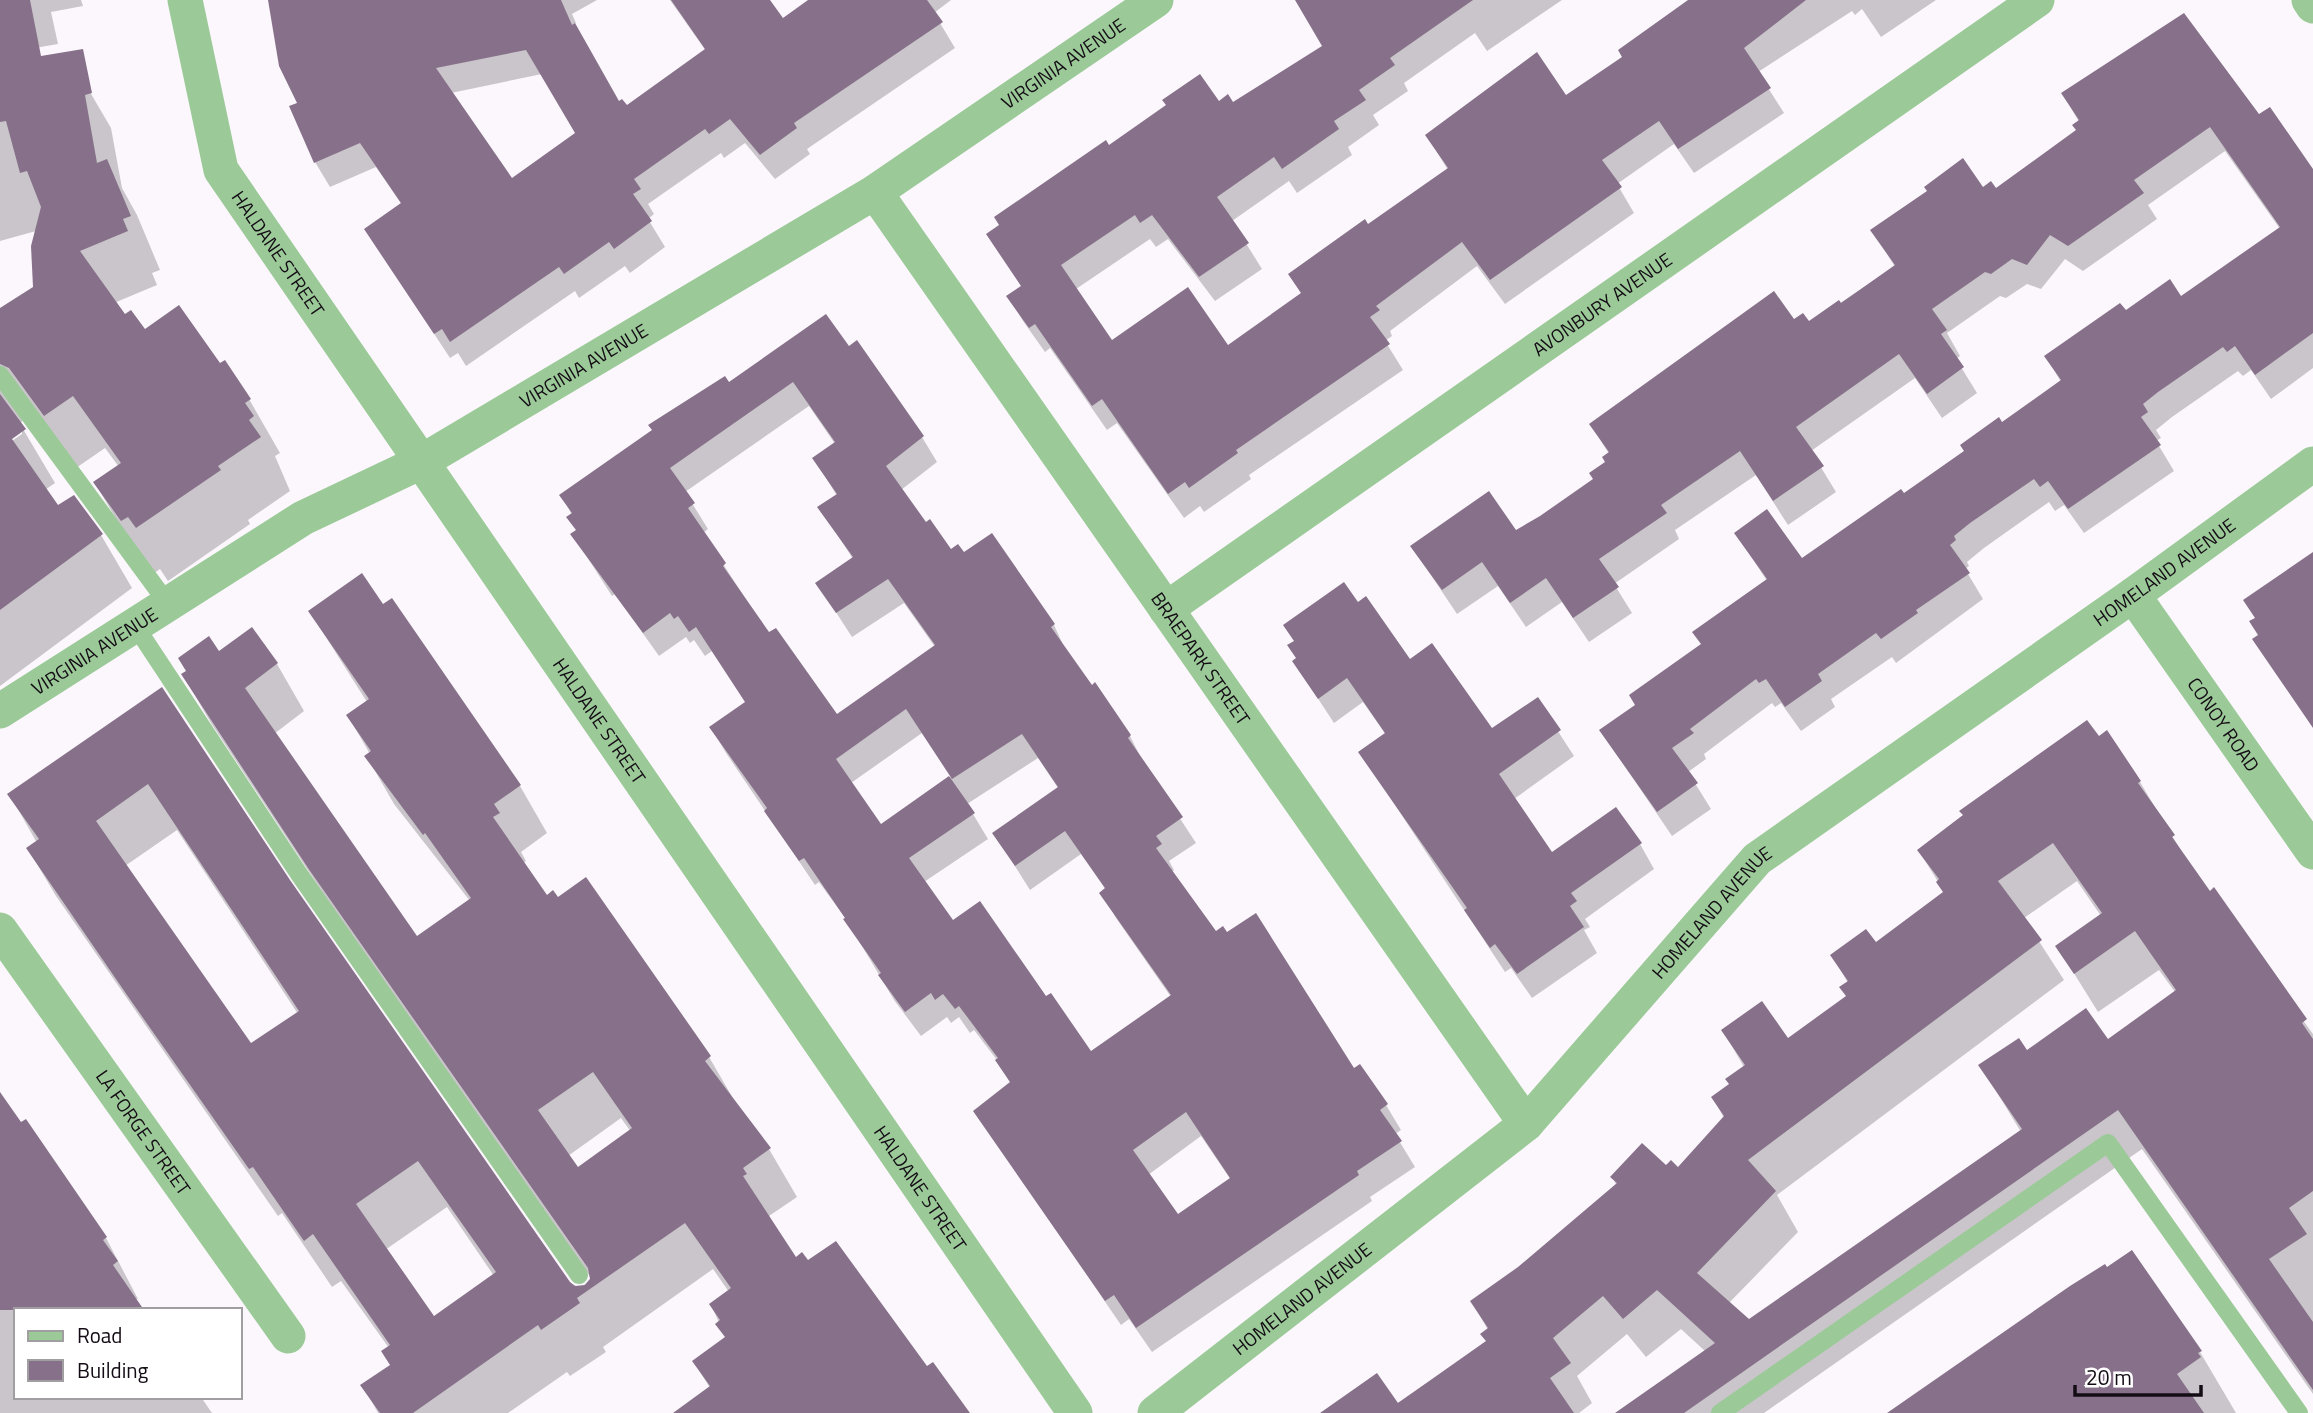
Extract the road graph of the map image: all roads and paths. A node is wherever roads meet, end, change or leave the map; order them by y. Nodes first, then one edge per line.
1 (185, 0) edge
2 (1156, 0) edge
3 (2037, 0) edge
4 (2309, 0) edge
5 (2313, 6) edge
6 (875, 192) junction
7 (0, 375) edge
8 (421, 462) junction
9 (2313, 464) edge
10 (2133, 595) junction
11 (168, 604) junction
12 (1166, 609) junction
13 (134, 624) junction
14 (0, 711) edge
15 (2313, 852) edge
16 (0, 930) edge
17 (1526, 1124) junction
18 (579, 1275) dead end
19 (288, 1336) dead end
20 (1075, 1413) edge
21 (1155, 1413) edge
22 (1720, 1413) edge
23 (2299, 1413) edge

1 - 8 street, HALDANE STREET
2 - 6 street, VIRGINIA AVENUE
3 - 12 street, AVONBURY AVENUE
4 - 5 street
6 - 8 street, VIRGINIA AVENUE
6 - 12 street, BRAEPARK STREET
7 - 11 lane
8 - 11 street, VIRGINIA AVENUE
8 - 20 street, HALDANE STREET
9 - 10 street, HOMELAND AVENUE
10 - 15 street, CONOY ROAD
10 - 17 street, HOMELAND AVENUE
11 - 13 street, VIRGINIA AVENUE
12 - 17 street, BRAEPARK STREET
13 - 14 street, VIRGINIA AVENUE
13 - 18 lane
16 - 19 street, LA FORGE STREET
17 - 21 street, HOMELAND AVENUE
22 - 23 lane

